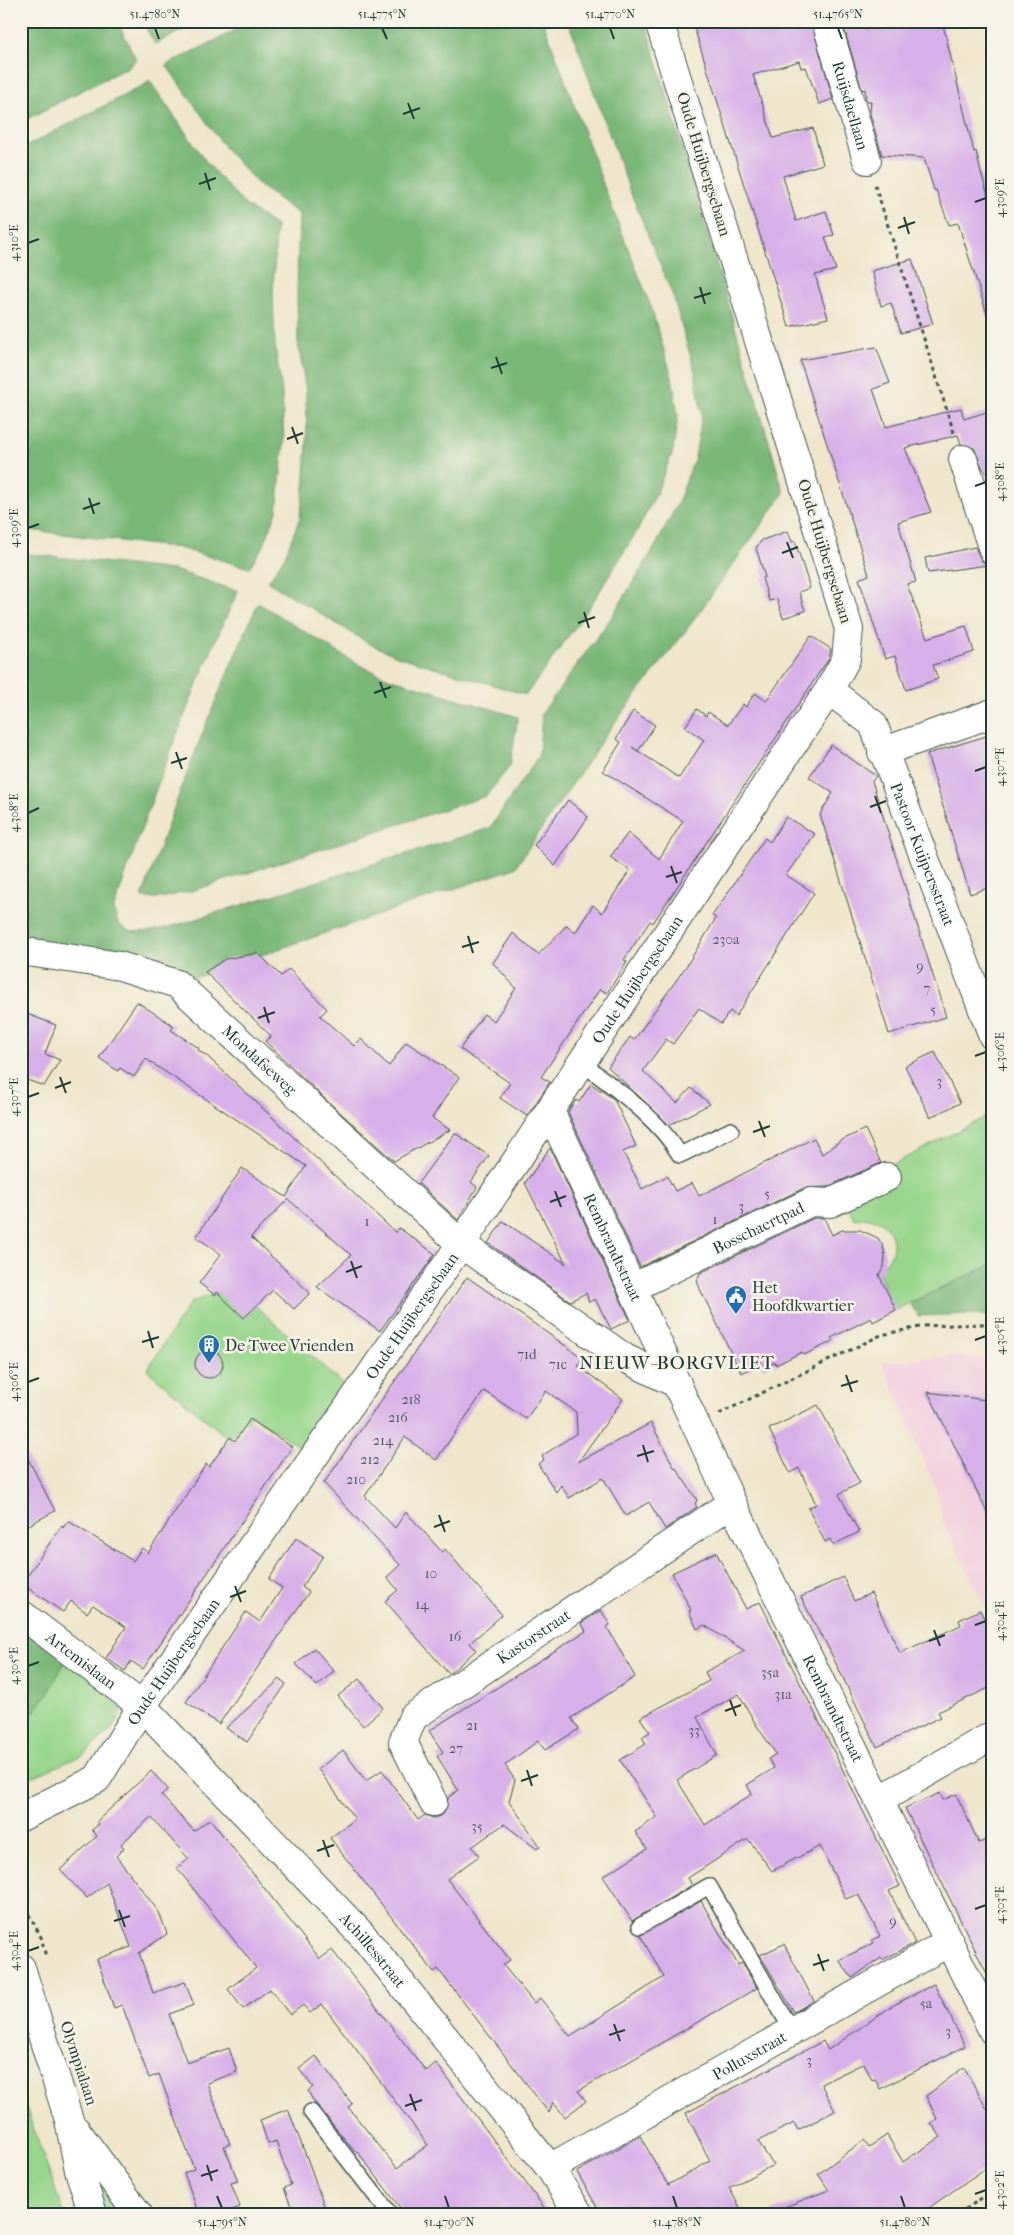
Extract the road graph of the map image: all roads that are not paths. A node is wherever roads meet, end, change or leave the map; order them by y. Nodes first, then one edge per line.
1 (660, 21) edge
2 (826, 21) edge
3 (867, 160) road end
4 (963, 459) road end
5 (993, 550) edge
6 (829, 690) junction
7 (993, 713) edge
8 (882, 752) junction
9 (21, 951) edge
10 (993, 1036) edge
11 (582, 1063) junction
12 (550, 1111) junction
13 (730, 1130) dead end
14 (887, 1177) dead end
15 (461, 1244) junction
16 (632, 1288) junction
17 (677, 1384) junction
18 (732, 1503) junction
19 (21, 1614) edge
20 (142, 1706) junction
21 (993, 1735) edge
22 (879, 1800) junction
23 (433, 1802) dead end
24 (21, 1817) edge
25 (640, 1926) dead end
26 (949, 1942) junction
27 (21, 1968) edge
28 (993, 2031) edge
29 (793, 2032) junction
30 (311, 2112) dead end
31 (69, 2120) junction
32 (550, 2168) junction
33 (93, 2214) edge
34 (138, 2214) edge
35 (390, 2214) edge
36 (579, 2214) edge

1 - 6 street, Oude Huijbergsebaan
2 - 3 street, Ruijsdaellaan
4 - 5 street
6 - 8 street, Pastoor Kuijpersstraat
6 - 11 street, Oude Huijbergsebaan
7 - 8 street
8 - 10 street, Pastoor Kuijpersstraat
9 - 15 street, Mondafseweg
11 - 12 street, Oude Huijbergsebaan
11 - 13 lane
12 - 15 street, Oude Huijbergsebaan
12 - 16 street, Rembrandtstraat
14 - 16 street, Bosschaertpad
15 - 17 street
15 - 20 street, Oude Huijbergsebaan
16 - 17 street, Rembrandtstraat
17 - 18 street, Rembrandtstraat
18 - 22 street, Rembrandtstraat
18 - 23 street, Kastorstraat
19 - 20 street, Artemislaan
20 - 24 street, Oude Huijbergsebaan
20 - 32 street, Achillesstraat
21 - 22 street
22 - 26 street, Rembrandtstraat
25 - 29 lane
26 - 28 street, Rembrandtstraat
26 - 29 street, Polluxstraat
27 - 31 street, Olympialaan
29 - 32 street, Polluxstraat
30 - 35 lane
31 - 33 street, Olympialaan
31 - 34 street, Olympialaan
32 - 36 street, Achillesstraat

